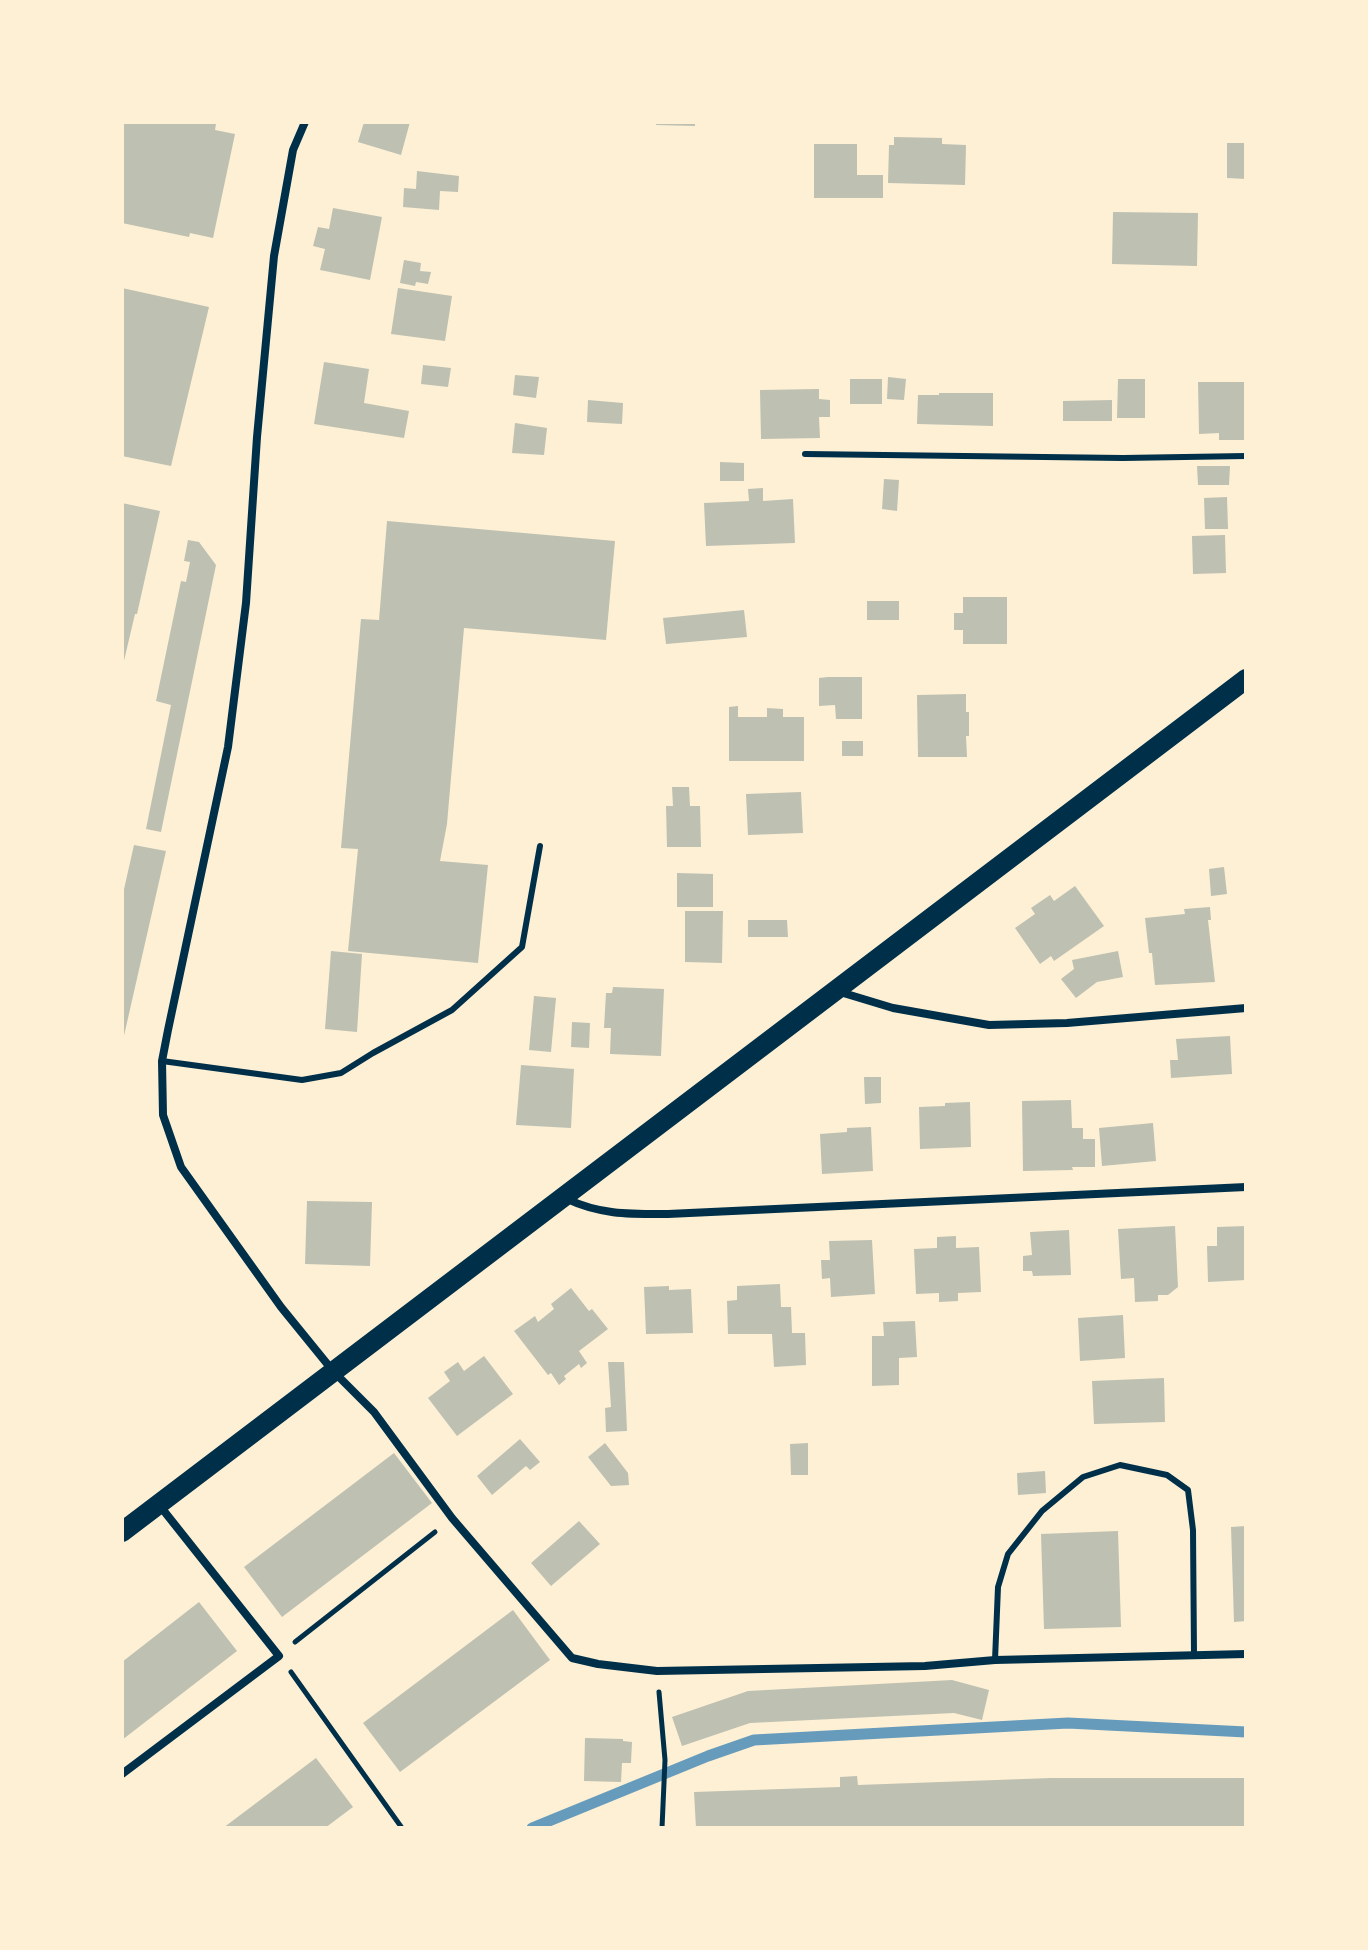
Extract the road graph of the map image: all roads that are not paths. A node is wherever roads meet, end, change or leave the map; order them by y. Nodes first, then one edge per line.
1 (305, 122) edge
2 (805, 454) dead end
3 (1246, 456) edge
4 (1246, 679) edge
5 (540, 846) dead end
6 (836, 990) junction
7 (1246, 1008) edge
8 (162, 1061) junction
9 (1246, 1187) edge
10 (562, 1197) junction
11 (333, 1371) junction
12 (159, 1505) junction
13 (122, 1532) edge
14 (1194, 1654) junction
15 (1246, 1654) edge
16 (995, 1660) junction
17 (122, 1774) edge

1 - 8 street
2 - 3 lane
4 - 6 main road
5 - 8 lane
6 - 7 street
6 - 10 main road
8 - 11 street
9 - 10 street
10 - 11 main road
11 - 12 main road
11 - 16 street
12 - 13 main road
12 - 17 street
14 - 15 street
14 - 16 street
14 - 16 lane

